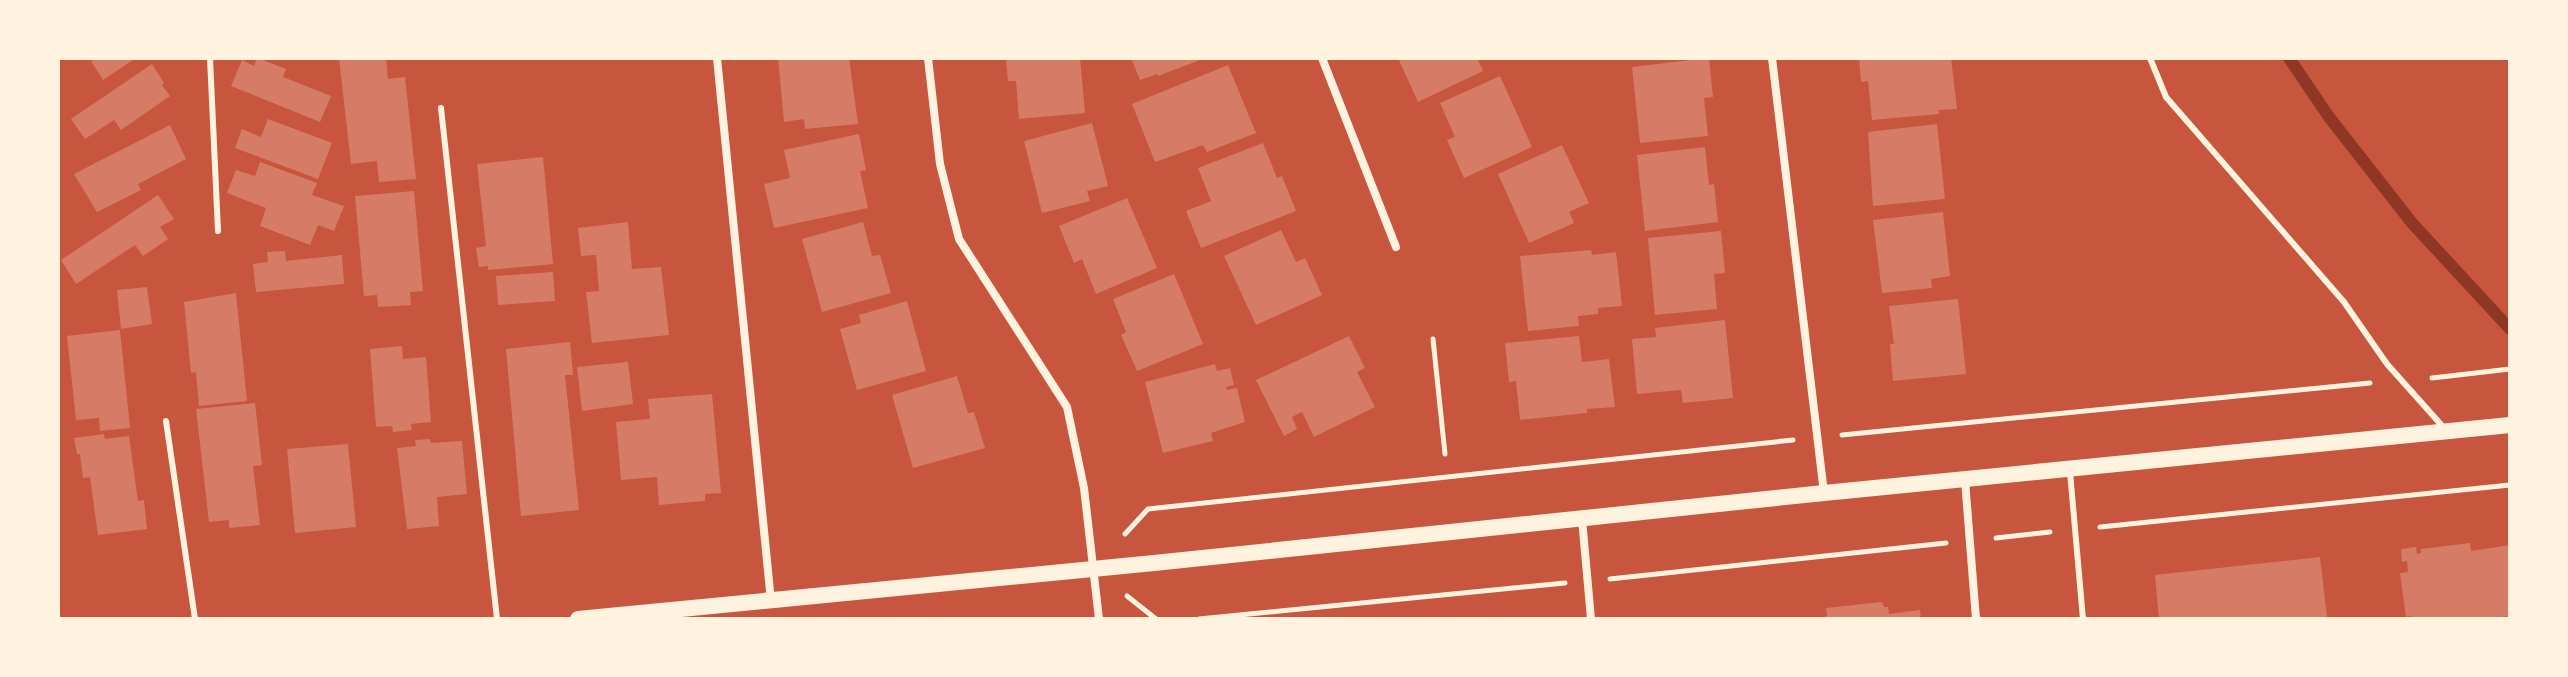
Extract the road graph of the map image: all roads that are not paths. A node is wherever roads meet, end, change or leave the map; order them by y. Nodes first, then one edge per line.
1 (210, 58) edge
2 (717, 58) edge
3 (928, 58) edge
4 (1322, 58) edge
5 (1772, 58) edge
6 (2150, 58) edge
7 (441, 108) dead end
8 (218, 231) dead end
9 (1396, 247) dead end
10 (166, 421) dead end
11 (2510, 425) edge
12 (2446, 430) junction
13 (2070, 468) junction
14 (1964, 479) junction
15 (1824, 493) junction
16 (1582, 518) junction
17 (1094, 569) junction
18 (771, 601) junction
19 (195, 619) edge
20 (497, 619) edge
21 (578, 619) edge
22 (1099, 619) edge
23 (1591, 619) edge
24 (1976, 619) edge
25 (2083, 619) edge

1 - 8 lane
2 - 18 street
3 - 17 street
4 - 9 street
5 - 15 street
6 - 12 lane
7 - 20 lane
10 - 19 lane
11 - 12 main road
12 - 13 main road
13 - 14 main road
13 - 25 lane
14 - 15 main road
14 - 24 street
15 - 16 main road
16 - 17 main road
16 - 23 street
17 - 18 main road
17 - 22 street
18 - 21 main road

